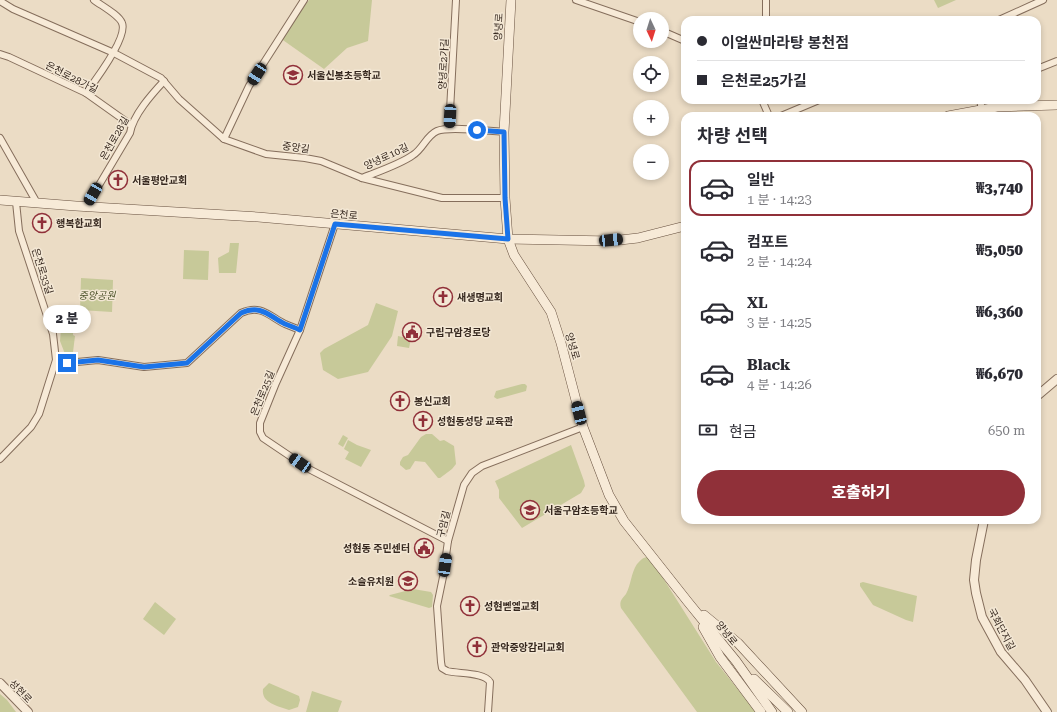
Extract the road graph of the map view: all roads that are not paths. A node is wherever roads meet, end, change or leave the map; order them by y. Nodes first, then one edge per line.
1 (94, 0) edge
2 (304, 0) edge
3 (456, 0) edge
4 (511, 0) edge
5 (576, 0) edge
6 (766, 0) edge
7 (1044, 0) edge
8 (0, 1) edge
9 (766, 16) edge
10 (1008, 16) edge
11 (633, 20) edge
12 (669, 34) edge
13 (681, 39) edge
14 (114, 53) junction
15 (0, 54) edge
16 (1057, 61) edge
17 (1041, 67) edge
18 (164, 81) junction
19 (86, 93) junction
20 (810, 104) edge
21 (981, 104) edge
22 (1057, 105) edge
23 (982, 110) junction
24 (790, 112) edge
25 (971, 112) edge
26 (131, 125) junction
27 (449, 129) junction
28 (504, 132) junction
29 (0, 138) edge
30 (224, 139) junction
31 (362, 178) junction
32 (505, 198) junction
33 (0, 200) edge
34 (16, 202) junction
35 (37, 203) junction
36 (86, 207) junction
37 (335, 224) junction
38 (681, 227) edge
39 (508, 239) junction
40 (300, 330) junction
41 (56, 364) junction
42 (1057, 379) edge
43 (1041, 393) edge
44 (583, 427) junction
45 (0, 459) edge
46 (983, 524) edge
47 (448, 541) junction
48 (688, 602) junction
49 (736, 661) junction
50 (0, 683) edge
51 (28, 712) edge
52 (488, 712) edge
53 (761, 712) edge
54 (772, 712) edge
55 (788, 712) edge
56 (802, 712) edge
57 (1047, 712) edge

1 - 14 street
2 - 30 street
3 - 27 street, 양녕로2가길
4 - 28 main road, 양녕로
5 - 11 street
6 - 9 street
7 - 10 street
8 - 14 street, 중앙길
12 - 13 street
14 - 18 street, 중앙길
14 - 19 street
15 - 19 street, 은천로28가길
16 - 17 street
18 - 26 street, 은천로28길
18 - 30 street, 중앙길
19 - 26 street, 은천로28가길
20 - 24 street
21 - 23 street
22 - 23 main road
23 - 25 main road
26 - 36 street, 은천로28길
27 - 28 street, 양녕로10길
27 - 31 street, 양녕로10길
28 - 32 main road, 양녕로
29 - 35 street
30 - 31 street, 중앙길
31 - 32 street, 중앙길
32 - 39 main road, 양녕로
33 - 34 main road, 은천로
34 - 35 main road, 은천로
34 - 41 street, 은천로33길
35 - 36 main road, 은천로
36 - 37 main road, 은천로
37 - 39 main road, 은천로
37 - 40 street, 은천로25길
38 - 39 main road, 은천로
39 - 44 main road, 양녕로
40 - 41 street
40 - 47 street, 은천로25길
41 - 45 street, 은천로33길
42 - 43 street
44 - 47 street, 구암길
44 - 48 main road, 양녕로
46 - 57 street, 국회단지길
47 - 52 street, 구암길
48 - 49 main road, 양녕로
48 - 53 main road
48 - 56 main road
49 - 54 main road, 양녕로
49 - 55 main road, 양녕로
50 - 51 street, 성현로

